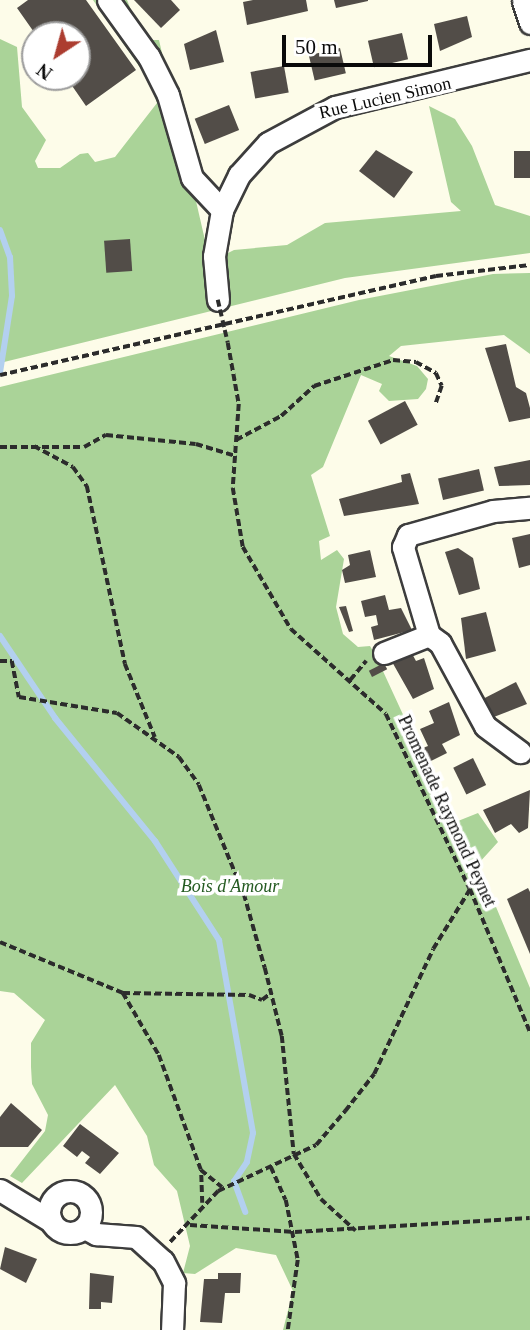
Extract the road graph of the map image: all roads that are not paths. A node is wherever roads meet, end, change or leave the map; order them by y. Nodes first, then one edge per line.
1 (108, 0) edge
2 (524, 2) edge
3 (530, 23) edge
4 (530, 60) edge
5 (222, 210) junction
6 (218, 300) road end
7 (530, 508) edge
8 (429, 635) junction
9 (384, 653) dead end
10 (518, 753) edge
11 (0, 1190) edge
12 (51, 1221) junction
13 (85, 1228) junction
14 (172, 1330) edge

1 - 5 street
2 - 3 street
4 - 5 street, Rue Lucien Simon
5 - 6 street, Rue Lucien Simon
7 - 8 street
8 - 9 street
8 - 10 street
11 - 12 street
12 - 13 street
12 - 13 street
13 - 14 street

